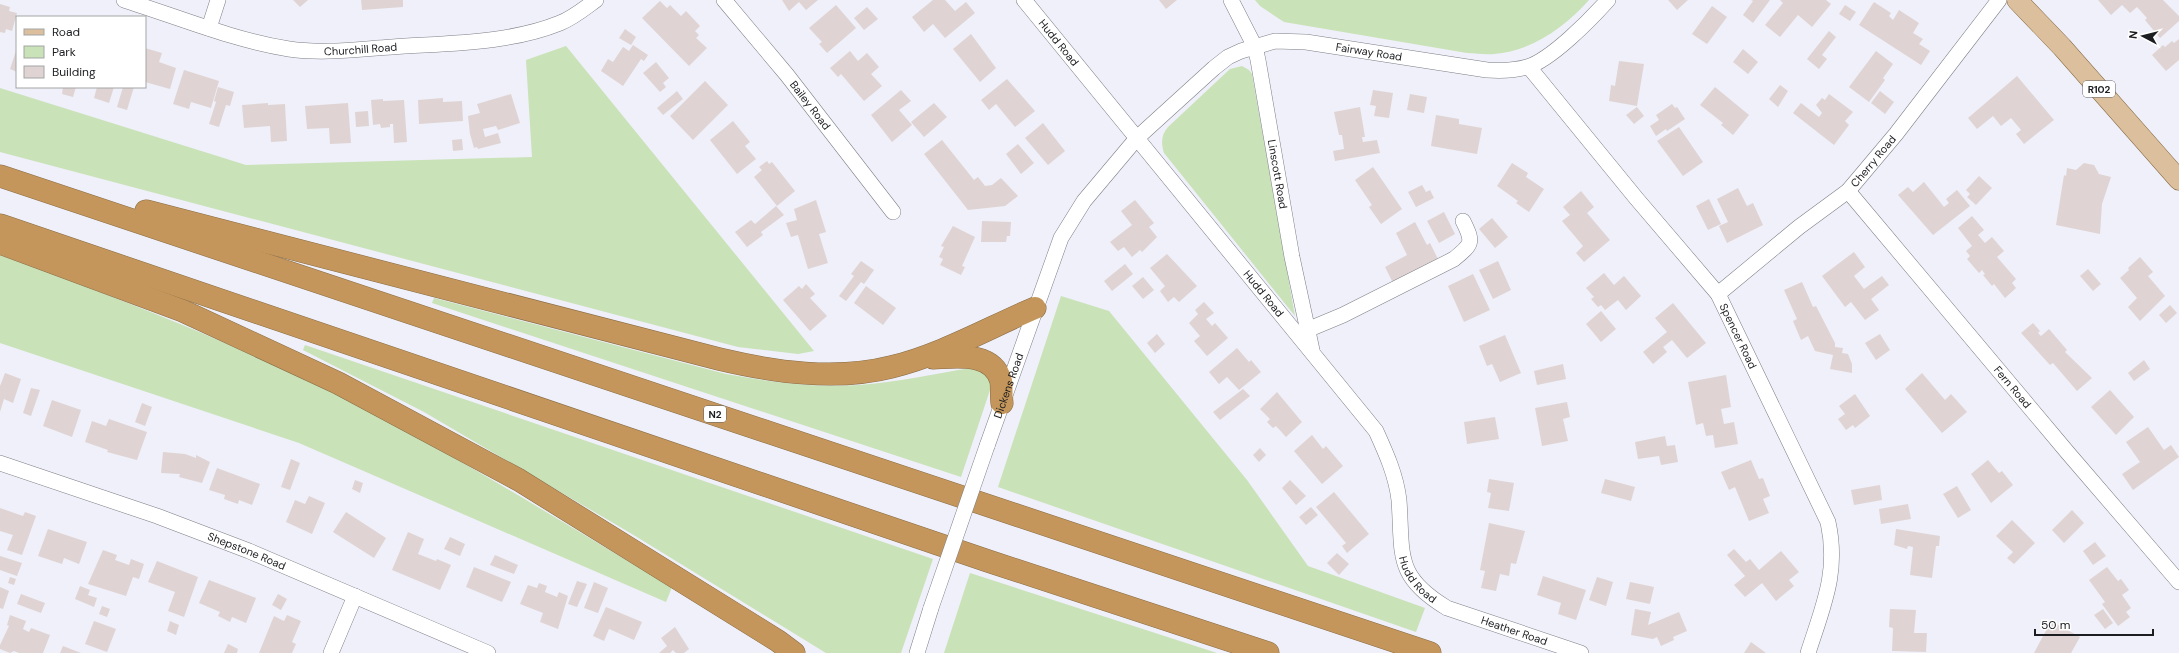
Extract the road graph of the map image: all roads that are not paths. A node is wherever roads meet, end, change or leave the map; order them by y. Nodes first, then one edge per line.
1 (124, 0) edge
2 (218, 0) edge
3 (596, 0) edge
4 (724, 0) edge
5 (1024, 0) edge
6 (1231, 0) edge
7 (1608, 0) edge
8 (1999, 0) edge
9 (2017, 0) edge
10 (210, 28) junction
11 (1255, 47) junction
12 (1529, 67) junction
13 (1137, 138) junction
14 (2, 177) edge
15 (2179, 180) edge
16 (1848, 191) junction
17 (893, 212) dead end
18 (1463, 221) dead end
19 (0, 225) edge
20 (0, 243) edge
21 (1718, 294) junction
22 (1035, 308) junction
23 (1307, 330) junction
24 (1312, 353) junction
25 (922, 358) junction
26 (1002, 403) junction
27 (0, 463) edge
28 (2179, 582) edge
29 (355, 596) junction
30 (1447, 608) joint
31 (331, 653) edge
32 (488, 653) edge
33 (794, 653) edge
34 (917, 653) edge
35 (1268, 653) edge
36 (1430, 653) edge
37 (1581, 653) edge
38 (1808, 653) edge

1 - 10 street, Churchill Road
2 - 10 street
3 - 10 street, Churchill Road
4 - 17 street, Bailey Road
5 - 13 street, Hudd Road
6 - 11 street, Linscott Road
7 - 12 street, Fairway Road
8 - 16 street, Cherry Road
9 - 15 main road, R102
11 - 12 street, Fairway Road
11 - 13 street, Fairway Road
11 - 23 street, Linscott Road
12 - 21 street, Spencer Road
13 - 22 street, Dickens Road
13 - 24 street, Hudd Road
14 - 25 highway
14 - 36 highway, N2
16 - 21 street, Cherry Road
16 - 28 street, Fern Road
18 - 23 street
19 - 35 highway
20 - 33 highway
21 - 38 street, Spencer Road
22 - 25 highway
22 - 26 street, Dickens Road
23 - 24 street, Linscott Road
24 - 30 street, Hudd Road
25 - 26 highway
26 - 34 street, Dickens Road, bridge
27 - 29 street, Shepstone Road
29 - 31 street
29 - 32 street, Shepstone Road
30 - 37 street, Heather Road

